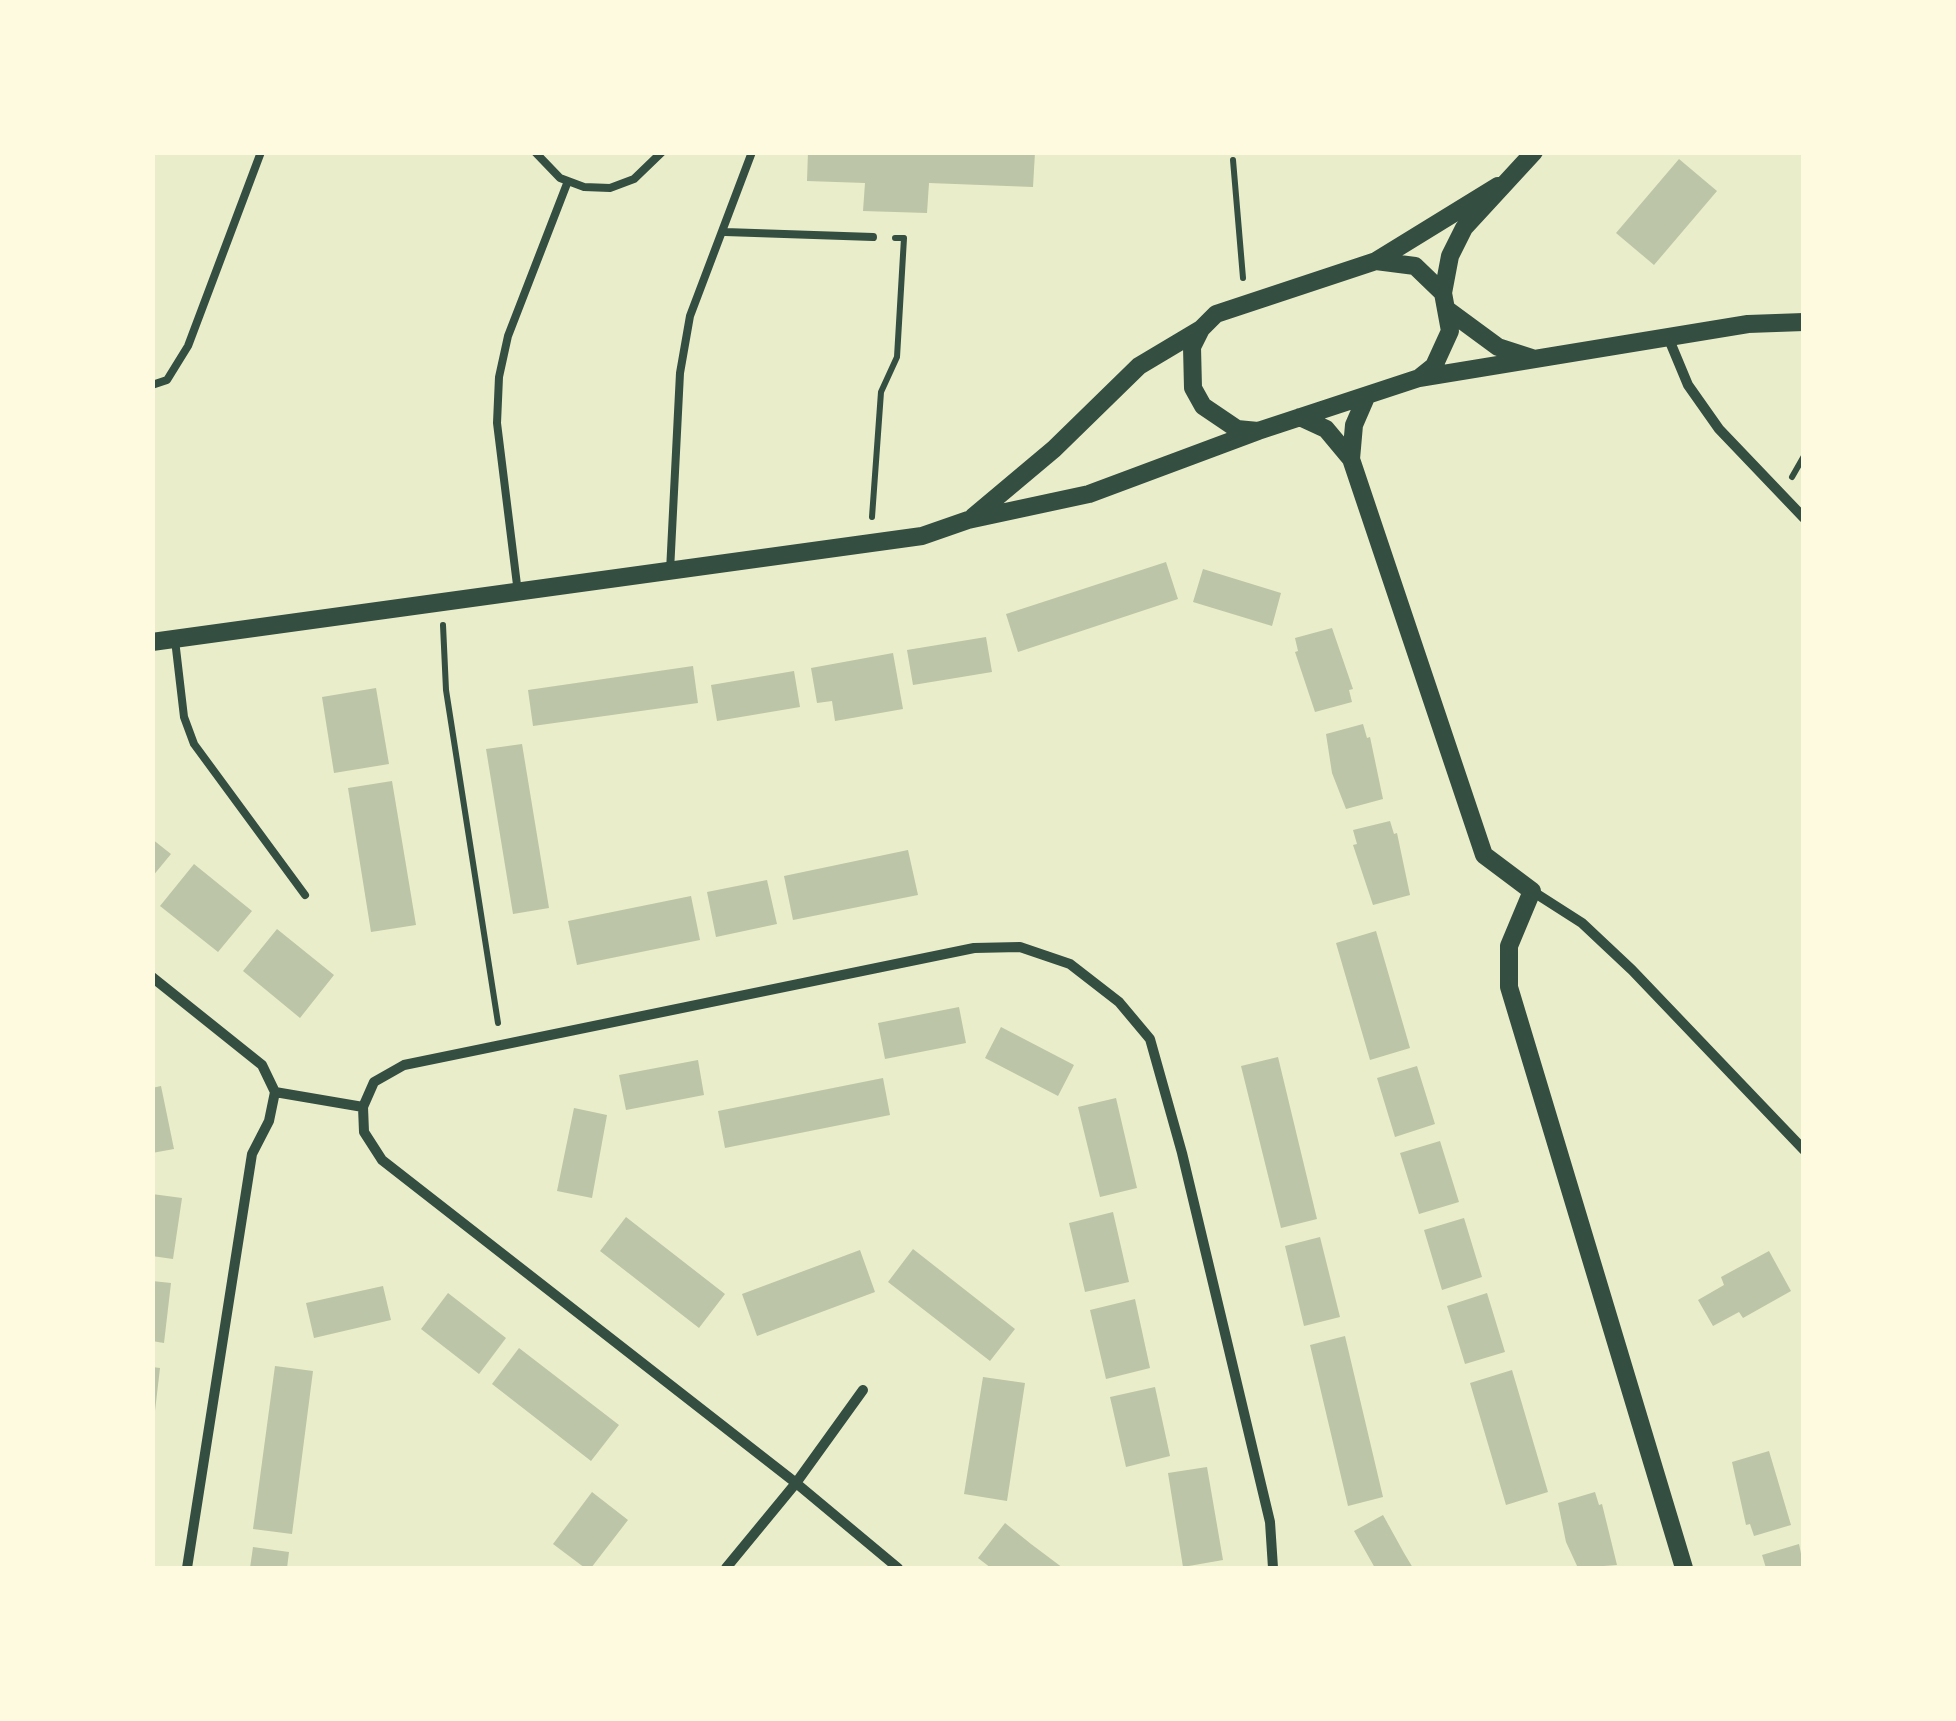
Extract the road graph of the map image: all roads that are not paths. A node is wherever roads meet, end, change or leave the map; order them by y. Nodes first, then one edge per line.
1 (260, 152) edge
2 (535, 152) edge
3 (662, 152) edge
4 (752, 152) edge
5 (1534, 152) edge
6 (568, 181) junction
7 (1498, 186) junction
8 (724, 232) junction
9 (873, 237) road end
10 (1376, 261) junction
11 (1446, 302) junction
12 (1804, 322) edge
13 (1201, 329) junction
14 (1668, 337) junction
15 (1537, 360) junction
16 (1418, 378) junction
17 (152, 385) edge
18 (1367, 395) junction
19 (1300, 417) junction
20 (1258, 431) junction
21 (1351, 458) junction
22 (1804, 518) edge
23 (968, 520) junction
24 (670, 571) junction
25 (518, 593) junction
26 (175, 640) junction
27 (152, 642) edge
28 (1532, 892) junction
29 (305, 895) dead end
30 (152, 977) edge
31 (275, 1092) junction
32 (363, 1107) junction
33 (1804, 1150) edge
34 (862, 1390) dead end
35 (796, 1482) junction
36 (187, 1568) edge
37 (726, 1568) edge
38 (898, 1568) edge
39 (1273, 1568) edge
40 (1684, 1568) edge

1 - 17 lane
2 - 6 lane
3 - 6 lane
4 - 8 lane
5 - 7 street
6 - 25 lane
7 - 10 street
7 - 11 street
8 - 9 lane
8 - 24 lane
10 - 11 street
10 - 13 street
11 - 15 street
11 - 16 street
12 - 14 street
13 - 20 street
13 - 23 street
14 - 15 street
14 - 22 street
15 - 16 street
16 - 18 street
18 - 19 street
18 - 21 street
19 - 20 street
19 - 21 street
20 - 23 street
21 - 28 street
23 - 24 street
24 - 25 street
25 - 26 street
26 - 27 street
26 - 29 lane
28 - 33 street
28 - 40 street
30 - 31 street
31 - 32 street
31 - 36 street
32 - 35 street
32 - 39 street
34 - 35 street
35 - 37 street
35 - 38 street

